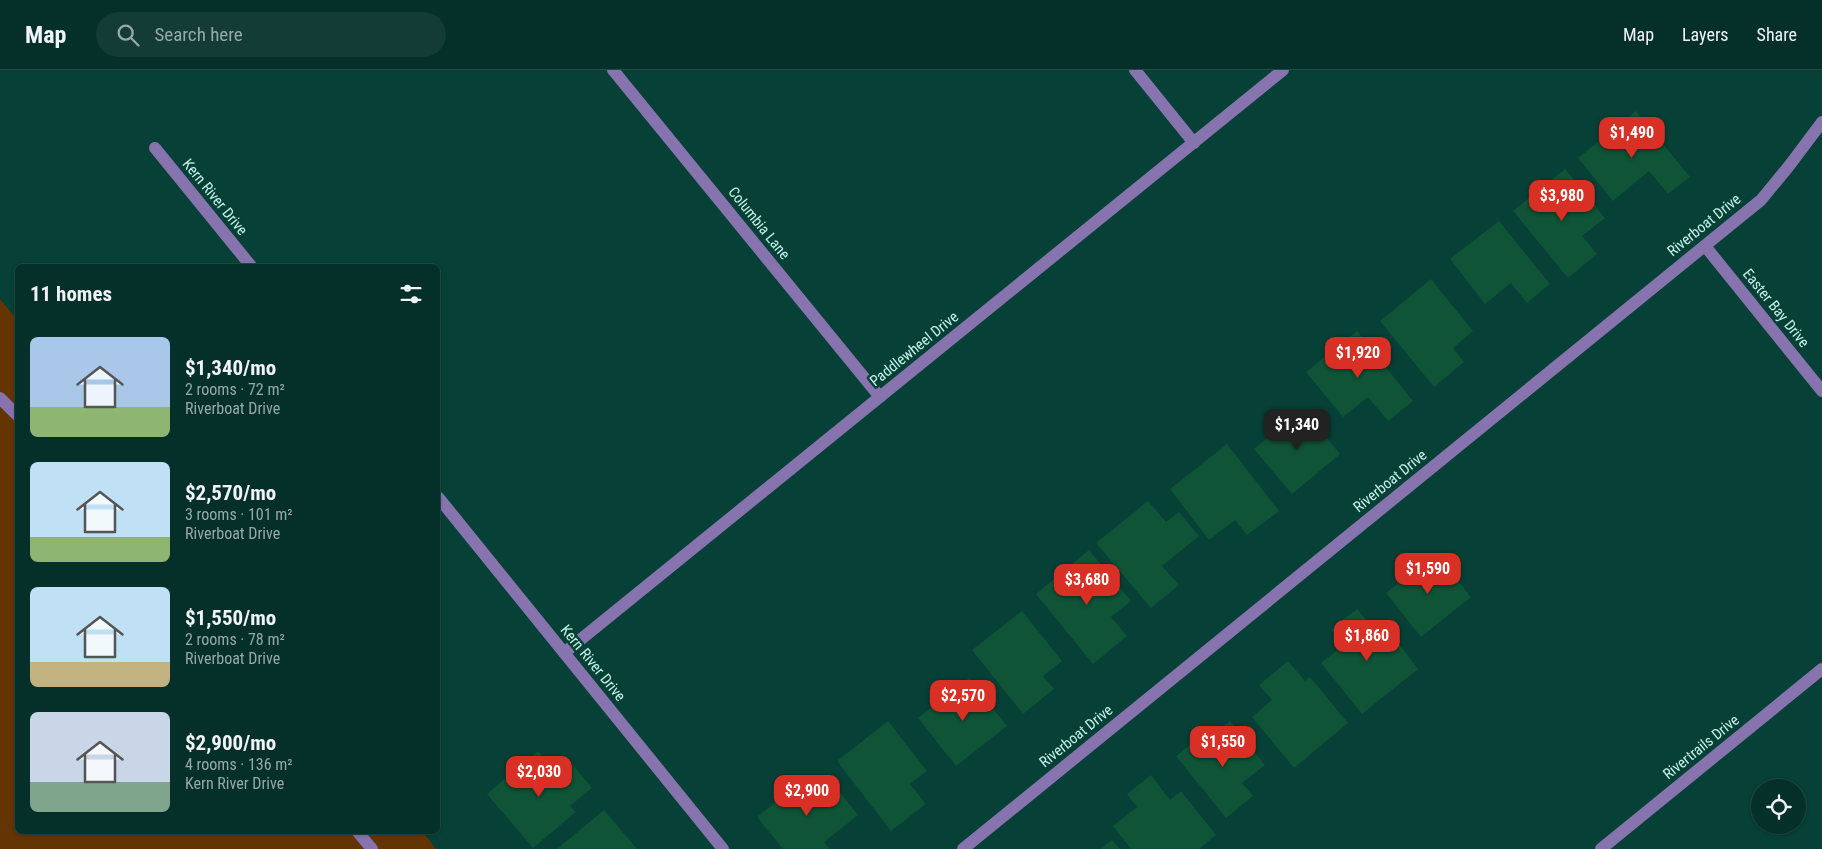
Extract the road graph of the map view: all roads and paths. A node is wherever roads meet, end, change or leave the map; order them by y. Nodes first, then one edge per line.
1 (613, 70) edge
2 (1135, 70) edge
3 (1283, 70) edge
4 (1822, 122) edge
5 (1194, 143) junction
6 (155, 148) dead end
7 (1705, 246) junction
8 (249, 264) edge
9 (1822, 391) edge
10 (880, 397) junction
11 (0, 398) edge
12 (15, 413) edge
13 (440, 499) edge
14 (564, 653) junction
15 (1822, 669) edge
16 (360, 834) edge
17 (372, 849) edge
18 (723, 849) edge
19 (963, 849) edge
20 (1601, 849) edge

1 - 10 street, Columbia Lane
2 - 5 street
3 - 5 street, Paddlewheel Drive
4 - 7 street, Riverboat Drive
5 - 10 street, Paddlewheel Drive
6 - 8 street, Kern River Drive
7 - 9 street, Easter Bay Drive
7 - 19 street, Riverboat Drive
10 - 14 street, Paddlewheel Drive
11 - 12 street
13 - 14 street, Kern River Drive
14 - 18 street, Kern River Drive
15 - 20 street, Rivertrails Drive
16 - 17 street

